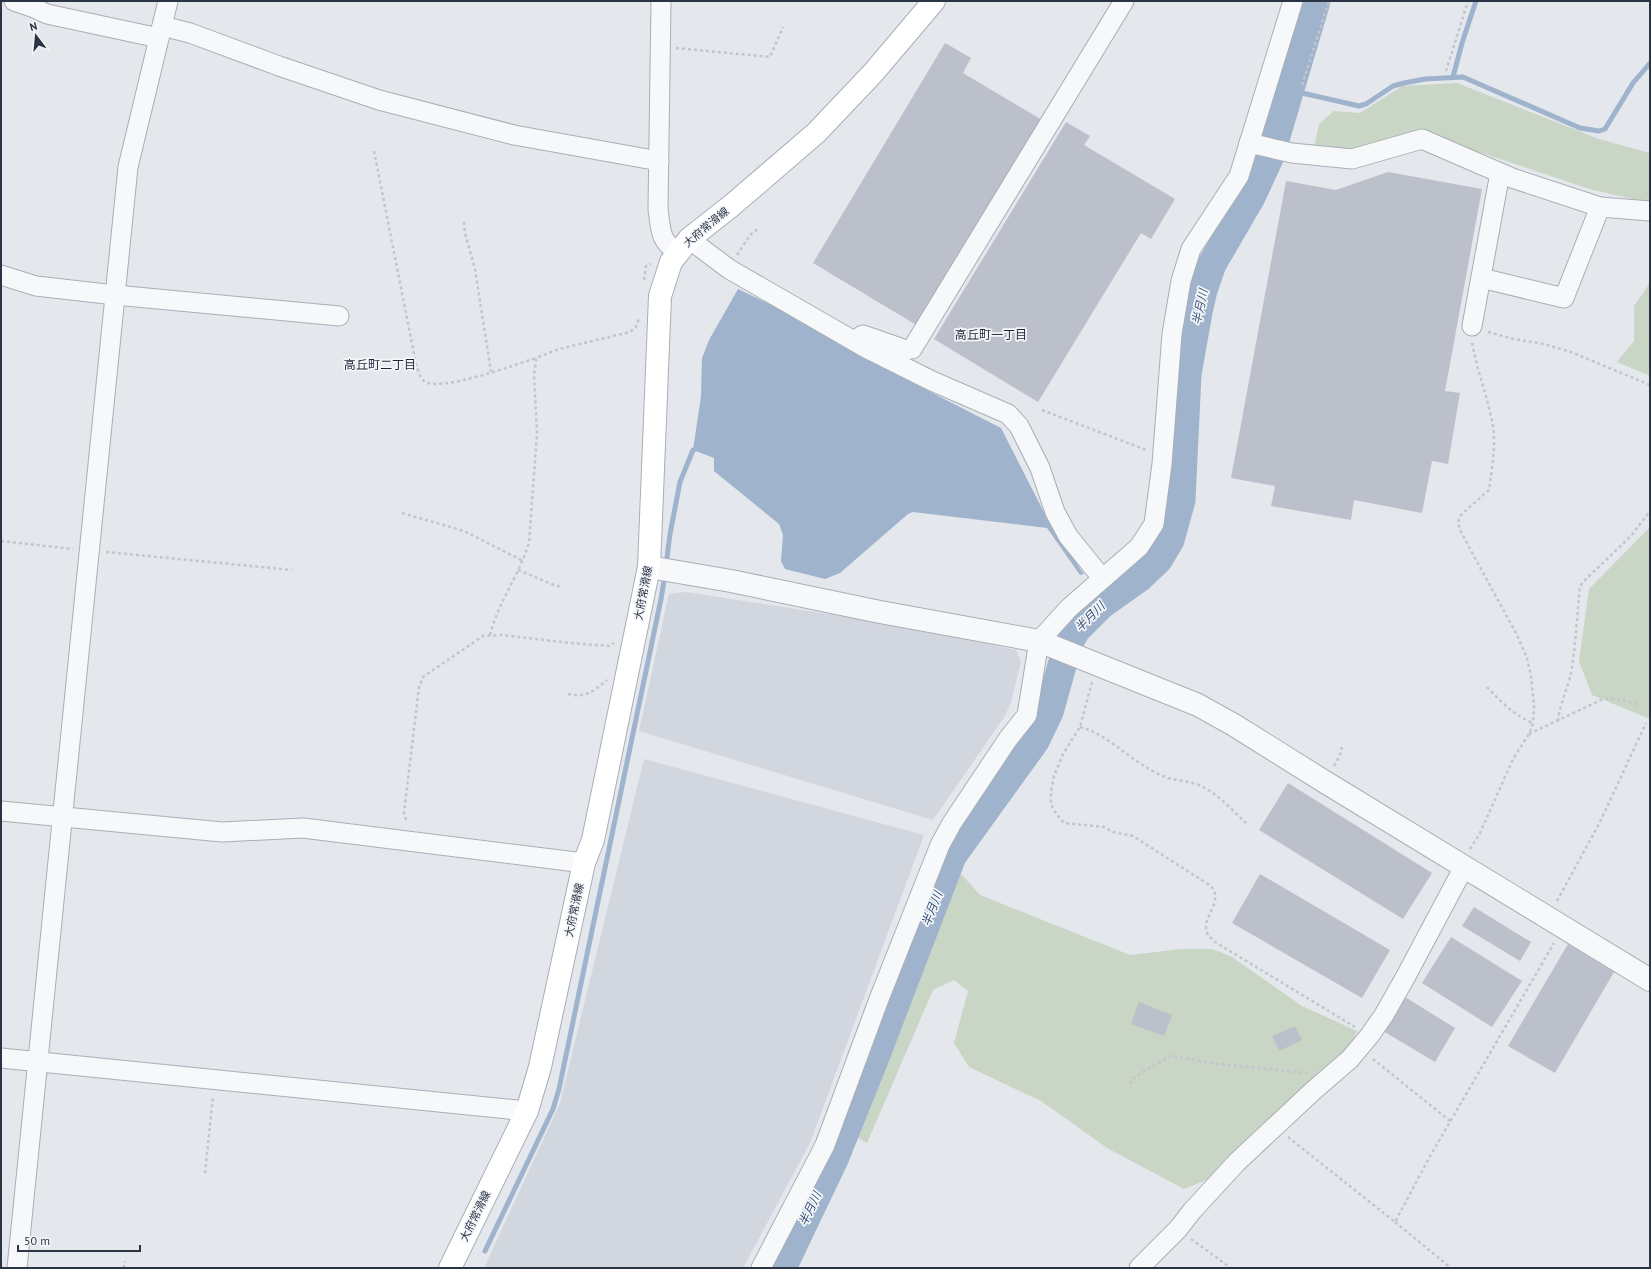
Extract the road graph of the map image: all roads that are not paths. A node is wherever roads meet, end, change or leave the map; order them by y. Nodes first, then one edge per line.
1 (14, 1) edge
2 (168, 1) edge
3 (661, 1) edge
4 (934, 1) edge
5 (1124, 1) edge
6 (1293, 1) edge
7 (34, 4) edge
8 (160, 32) junction
9 (1256, 145) junction
10 (659, 161) junction
11 (1500, 172) junction
12 (1600, 207) junction
13 (1650, 211) edge
14 (679, 251) junction
15 (1, 275) edge
16 (1481, 278) junction
17 (115, 295) junction
18 (339, 316) dead end
19 (1472, 329) road end
20 (852, 339) junction
21 (649, 567) junction
22 (1102, 578) junction
23 (1045, 644) junction
24 (1, 811) edge
25 (62, 817) junction
26 (584, 863) junction
27 (1462, 866) junction
28 (1650, 980) edge
29 (1, 1058) edge
30 (38, 1061) junction
31 (526, 1111) junction
32 (17, 1268) edge
33 (450, 1268) edge
34 (761, 1268) edge
35 (1139, 1268) edge

1 - 7 street
2 - 8 street
3 - 10 street
4 - 14 main road, 大府常滑線
5 - 20 street
6 - 9 street
7 - 8 street
8 - 10 street
8 - 17 street
9 - 11 street
9 - 22 street
10 - 14 street
11 - 12 street
11 - 16 street
12 - 13 street
12 - 16 street
14 - 20 street
14 - 21 main road, 大府常滑線
15 - 17 street
16 - 19 street
17 - 18 street
17 - 25 street
20 - 22 street
21 - 23 street
21 - 26 main road, 大府常滑線
22 - 23 street
23 - 27 street
23 - 34 street
24 - 25 street
25 - 26 street
25 - 30 street
26 - 31 main road, 大府常滑線
27 - 28 street
27 - 35 street
29 - 30 street
30 - 31 street
30 - 32 street
31 - 33 main road, 大府常滑線

